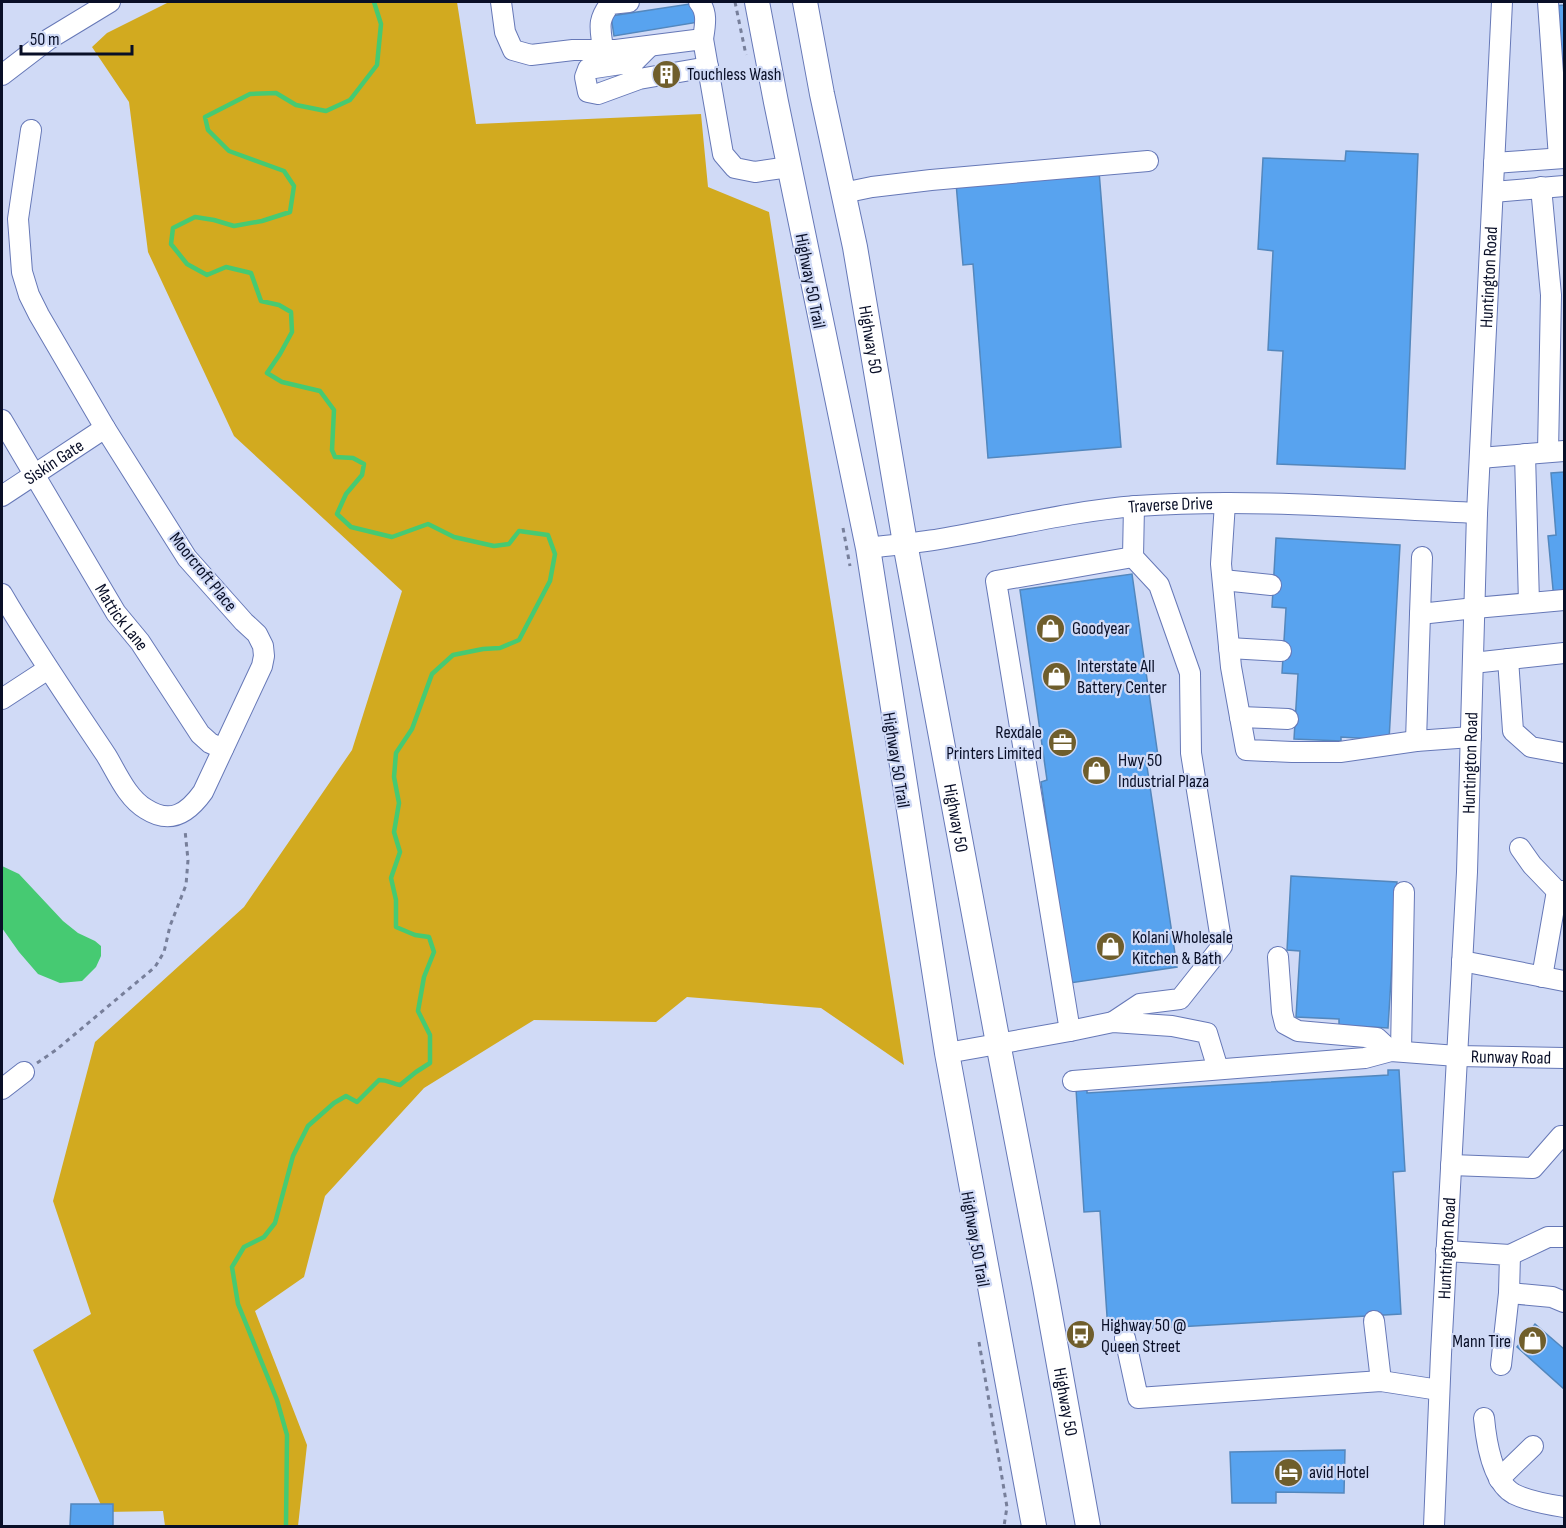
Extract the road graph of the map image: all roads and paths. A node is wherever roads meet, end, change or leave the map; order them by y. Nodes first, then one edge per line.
1 (110, 2) edge
2 (501, 2) edge
3 (621, 2) edge
4 (699, 2) edge
5 (735, 2) edge
6 (758, 2) edge
7 (805, 2) edge
8 (1502, 2) edge
9 (1548, 2) edge
10 (703, 39) junction
11 (650, 46) junction
12 (603, 50) junction
13 (747, 59) dead end
14 (708, 67) junction
15 (2, 75) edge
16 (31, 130) dead end
17 (1562, 158) edge
18 (1148, 161) dead end
19 (1494, 164) junction
20 (789, 166) junction
21 (1564, 186) edge
22 (1541, 188) junction
23 (1493, 192) junction
24 (843, 193) junction
25 (10, 220) edge
26 (2, 420) edge
27 (105, 428) junction
28 (1556, 452) edge
29 (1525, 454) junction
30 (1480, 458) junction
31 (34, 475) junction
32 (2, 496) edge
33 (1225, 503) junction
34 (1134, 506) junction
35 (1477, 513) junction
36 (841, 520) dead end
37 (905, 543) junction
38 (868, 548) junction
39 (1422, 557) dead end
40 (1133, 558) junction
41 (850, 566) dead end
42 (1223, 580) junction
43 (1271, 585) dead end
44 (2, 595) edge
45 (1564, 600) edge
46 (1528, 603) junction
47 (1475, 608) junction
48 (1420, 614) junction
49 (1229, 648) junction
50 (1281, 651) dead end
51 (1564, 653) edge
52 (1508, 659) junction
53 (1473, 663) junction
54 (48, 669) junction
55 (2, 699) edge
56 (1240, 717) junction
57 (1288, 719) dead end
58 (1471, 737) junction
59 (1416, 741) junction
60 (223, 749) junction
61 (1564, 753) edge
62 (182, 813) junction
63 (1521, 848) dead end
64 (1561, 891) edge
65 (1404, 892) dead end
66 (1278, 957) dead end
67 (1462, 961) junction
68 (1542, 977) junction
69 (1564, 981) edge
70 (1113, 1022) junction
71 (1070, 1031) junction
72 (998, 1043) junction
73 (1396, 1051) junction
74 (947, 1053) junction
75 (1457, 1056) junction
76 (1564, 1058) edge
77 (2, 1065) edge
78 (1218, 1070) junction
79 (24, 1072) junction
80 (1073, 1081) dead end
81 (2, 1089) edge
82 (1564, 1136) edge
83 (1451, 1165) junction
84 (1564, 1237) edge
85 (1446, 1251) junction
86 (1510, 1255) junction
87 (1509, 1293) junction
88 (1564, 1302) edge
89 (1374, 1321) dead end
90 (1125, 1338) dead end
91 (979, 1343) dead end
92 (1501, 1365) dead end
93 (1381, 1382) junction
94 (1008, 1387) junction
95 (1439, 1390) junction
96 (1065, 1395) junction
97 (1484, 1418) dead end
98 (1533, 1446) dead end
99 (1499, 1479) junction
100 (1564, 1507) edge
101 (1004, 1527) edge
102 (1018, 1527) edge
103 (1034, 1527) edge
104 (1088, 1527) edge
105 (1104, 1527) edge
106 (1434, 1527) edge

1 - 15 street
2 - 12 street
3 - 12 street
4 - 10 street
5 - 13 path
6 - 20 main road
7 - 24 main road, Highway 50
8 - 19 street, Huntington Road
9 - 17 street
10 - 11 street
10 - 14 street
11 - 12 street
11 - 14 street
14 - 20 street
16 - 25 street, Moorcroft Place
17 - 19 street
18 - 24 street
19 - 23 street, Huntington Road
20 - 38 main road
21 - 22 street
22 - 23 street
22 - 28 street
23 - 30 street, Huntington Road
24 - 37 main road, Highway 50
25 - 27 street, Moorcroft Place
26 - 31 street, Mattick Lane
27 - 31 street, Siskin Gate
27 - 60 street, Moorcroft Place
28 - 29 street
29 - 30 street
29 - 46 street
30 - 35 street, Huntington Road
31 - 32 street, Siskin Gate
31 - 60 street, Mattick Lane
33 - 34 street, Traverse Drive
33 - 35 street, Traverse Drive
33 - 42 street
34 - 37 street, Traverse Drive
34 - 40 street
35 - 47 street, Huntington Road
36 - 41 path
37 - 38 street, Traverse Drive
37 - 72 main road, Highway 50
38 - 74 main road
39 - 48 street
40 - 70 street
40 - 71 street
42 - 43 street
42 - 49 street
44 - 54 street
45 - 46 street
46 - 47 street
47 - 48 street
47 - 53 street, Huntington Road
48 - 59 street
49 - 50 street
49 - 56 street
51 - 52 street
52 - 53 street
52 - 61 street
53 - 58 street, Huntington Road
54 - 55 street
54 - 62 street
56 - 57 street
56 - 59 street
58 - 59 street
58 - 67 street, Huntington Road
60 - 62 street, Moorcroft Place
62 - 79 path
63 - 64 street
64 - 68 street
65 - 73 street
66 - 73 street
67 - 68 street
67 - 75 street, Huntington Road
68 - 69 street
70 - 71 street
70 - 78 street
71 - 72 street
72 - 74 street
72 - 96 main road, Highway 50
73 - 75 street, Runway Road
73 - 78 street
74 - 94 main road
75 - 76 street, Runway Road
75 - 83 street, Huntington Road
77 - 79 street
78 - 80 street
79 - 81 street
82 - 83 street
83 - 85 street, Huntington Road
84 - 86 street
85 - 86 street
85 - 95 street, Huntington Road
86 - 87 street
87 - 88 street
87 - 92 street
89 - 93 street
90 - 93 street
91 - 101 path
93 - 95 street
94 - 102 main road
94 - 103 main road
95 - 106 street, Huntington Road
96 - 104 main road, Highway 50
96 - 105 main road
97 - 99 street
98 - 99 street
99 - 100 street

